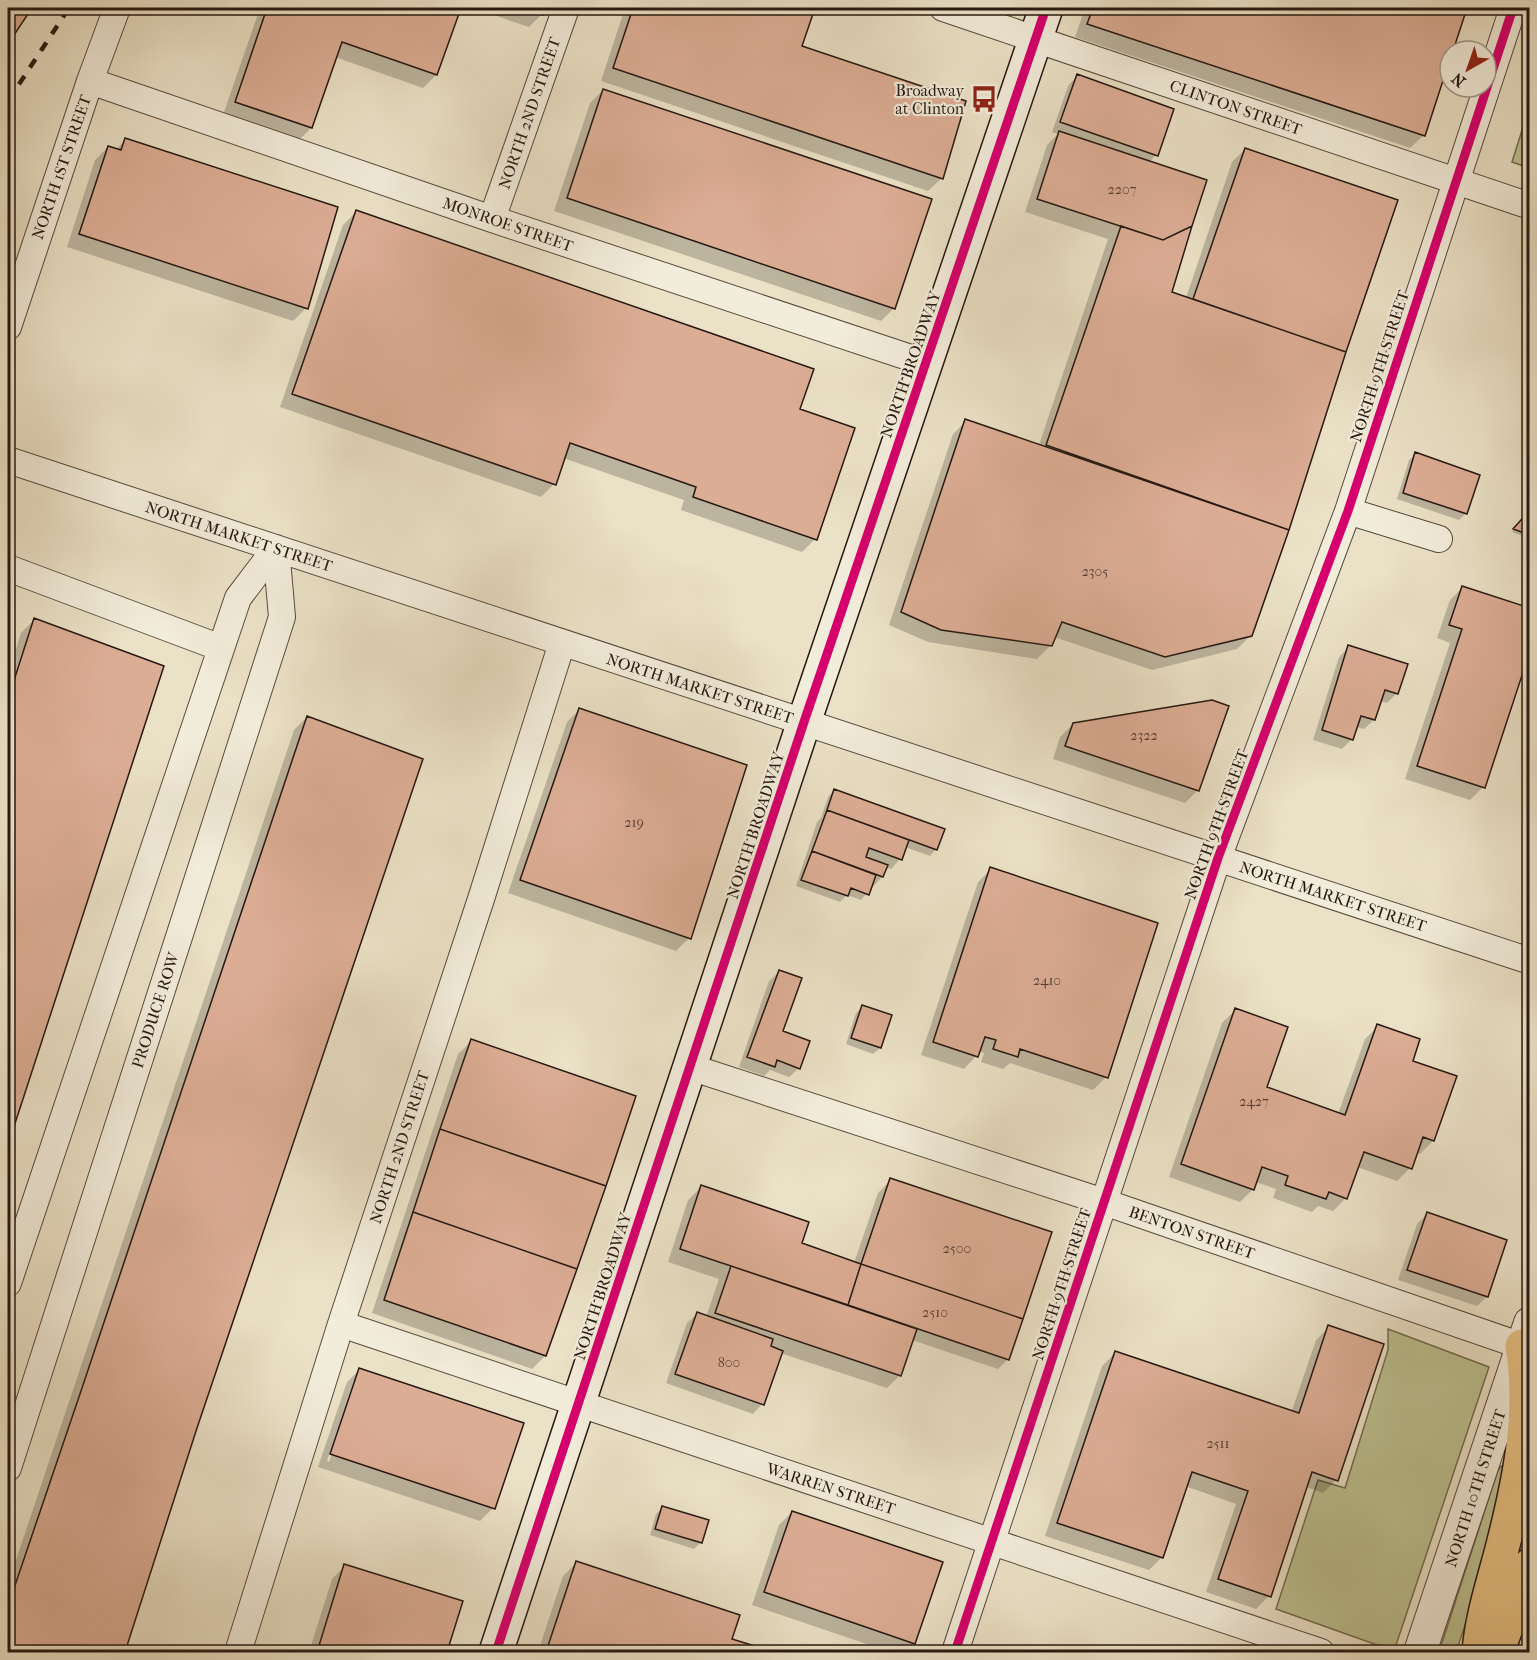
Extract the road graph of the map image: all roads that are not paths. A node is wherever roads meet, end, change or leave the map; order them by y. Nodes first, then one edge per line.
1 (117, 8) edge
2 (566, 8) edge
3 (943, 8) edge
4 (1046, 8) edge
5 (1513, 8) edge
6 (1035, 39) junction
7 (90, 81) junction
8 (1455, 180) junction
9 (1530, 206) edge
10 (492, 219) junction
11 (8, 327) edge
12 (926, 363) junction
13 (8, 460) edge
14 (1348, 511) junction
15 (1439, 539) dead end
16 (276, 548) junction
17 (8, 568) edge
18 (562, 643) junction
19 (221, 648) junction
20 (804, 722) junction
21 (1218, 858) junction
22 (1530, 961) edge
23 (690, 1067) junction
24 (1104, 1202) junction
25 (8, 1283) edge
26 (341, 1324) junction
27 (1526, 1335) edge
28 (579, 1404) junction
29 (8, 1468) edge
30 (992, 1541) junction
31 (1530, 1565) edge
32 (238, 1653) edge
33 (496, 1653) edge
34 (955, 1653) edge
35 (1322, 1653) edge
36 (1420, 1653) edge
37 (1479, 1653) edge
38 (1497, 1653) edge

1 - 7 street, NORTH 1ST STREET
2 - 10 street, NORTH 2ND STREET
3 - 6 street, CLINTON STREET
4 - 6 main road, NORTH BROADWAY
5 - 8 street, NORTH 9TH STREET
6 - 8 street, CLINTON STREET
6 - 12 main road, NORTH BROADWAY
7 - 10 street, MONROE STREET
7 - 11 street, NORTH 1ST STREET
8 - 9 street, CLINTON STREET
8 - 14 street, NORTH 9TH STREET
10 - 12 street, MONROE STREET
12 - 20 main road, NORTH BROADWAY
13 - 16 street, NORTH MARKET STREET
14 - 15 street
14 - 21 street, NORTH 9TH STREET
16 - 18 street, NORTH MARKET STREET
16 - 19 street
16 - 29 street, PRODUCE ROW
17 - 19 street
18 - 20 street, NORTH MARKET STREET
18 - 26 street, NORTH 2ND STREET
19 - 25 street
20 - 21 street, NORTH MARKET STREET
20 - 23 main road, NORTH BROADWAY
21 - 22 street, NORTH MARKET STREET
21 - 24 street, NORTH 9TH STREET
23 - 24 street, BENTON STREET
23 - 28 main road, NORTH BROADWAY
24 - 27 street, BENTON STREET
24 - 30 street, NORTH 9TH STREET
26 - 28 street, WARREN STREET
26 - 32 street, NORTH 2ND STREET
27 - 36 street, NORTH 10TH STREET
27 - 37 highway
28 - 30 street, WARREN STREET
28 - 33 main road, NORTH BROADWAY
30 - 34 street, NORTH 9TH STREET
30 - 35 street, WARREN STREET
31 - 38 highway

